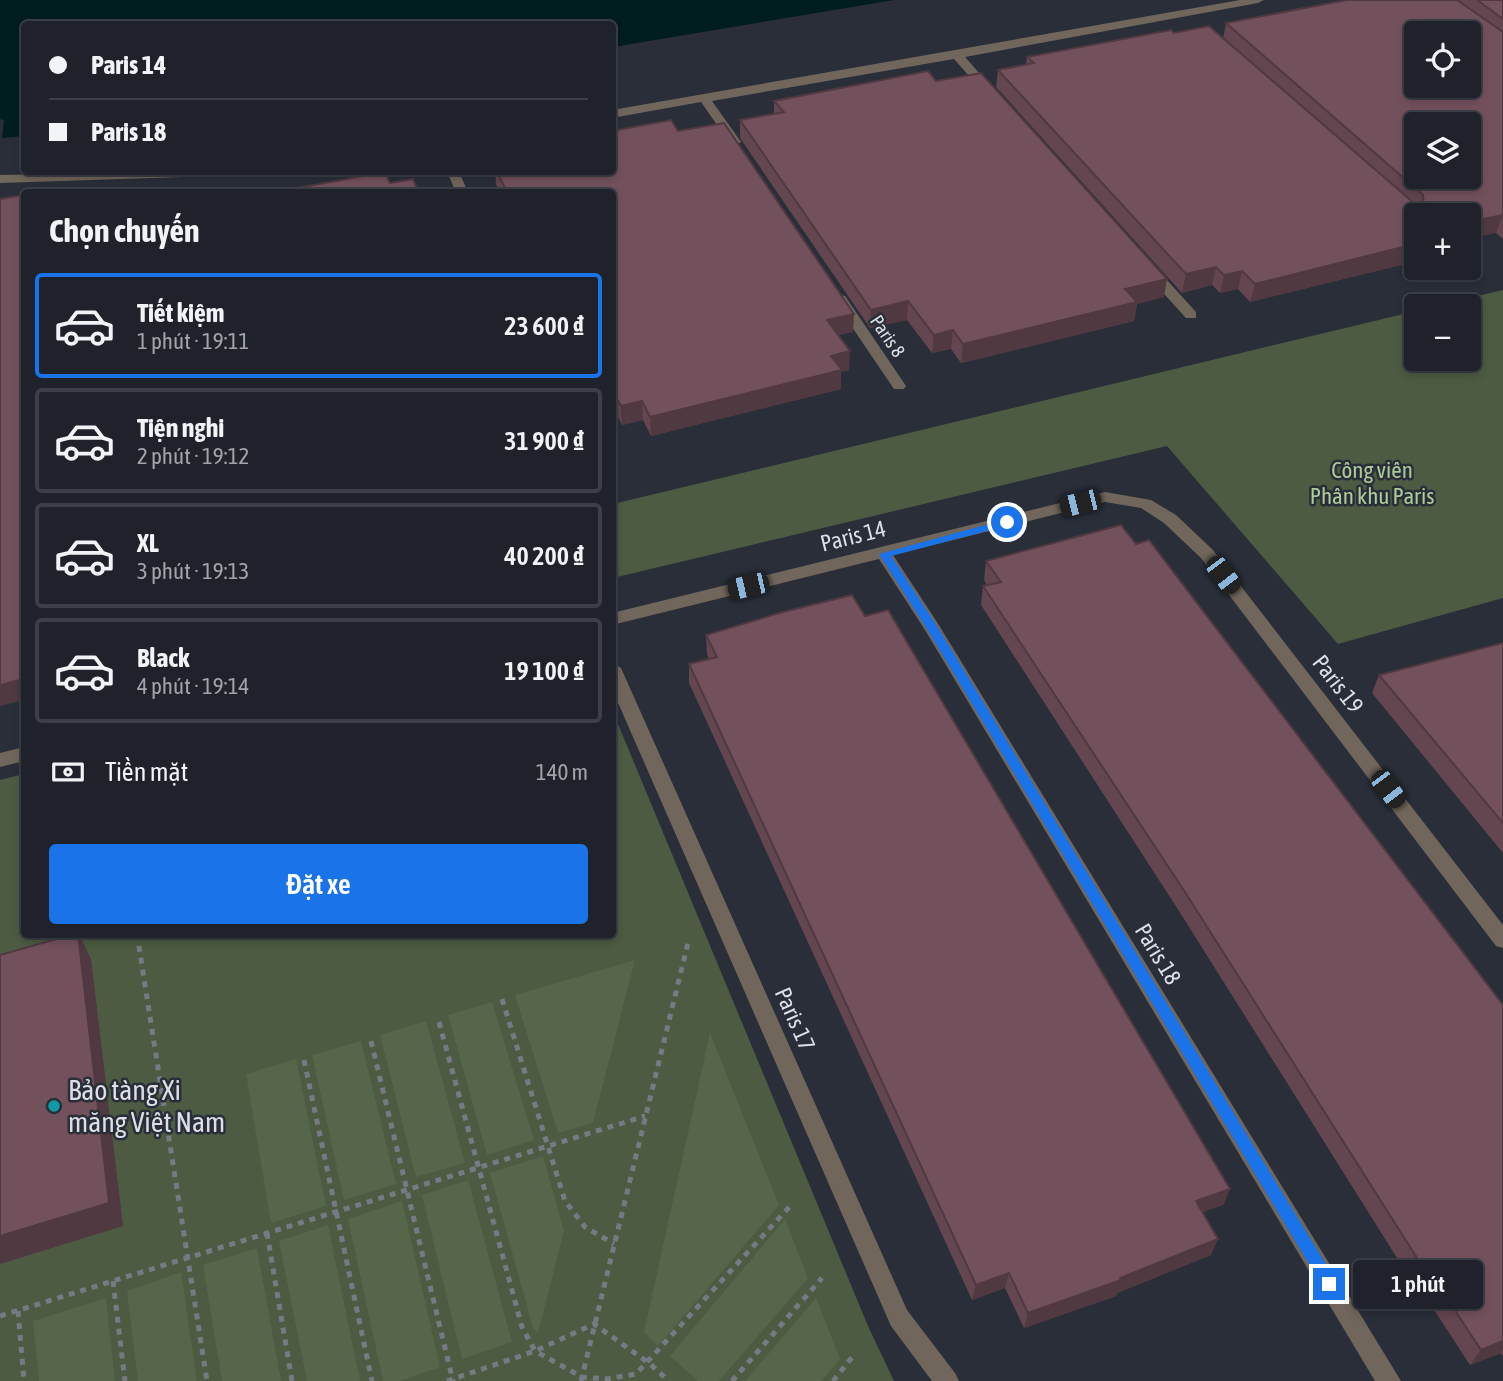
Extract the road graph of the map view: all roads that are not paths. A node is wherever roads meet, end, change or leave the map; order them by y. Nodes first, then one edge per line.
1 (1258, 0) edge
2 (957, 55) junction
3 (704, 97) junction
4 (997, 100) edge
5 (616, 113) edge
6 (739, 149) edge
7 (162, 175) edge
8 (145, 176) junction
9 (0, 179) edge
10 (147, 189) edge
11 (1145, 264) edge
12 (831, 285) edge
13 (1191, 316) dead end
14 (899, 386) dead end
15 (1105, 497) joint
16 (884, 554) junction
17 (616, 618) edge
18 (616, 677) edge
19 (21, 755) edge
20 (0, 760) edge
21 (1503, 940) edge
22 (947, 1381) edge
23 (1388, 1381) edge

1 - 2 lane
2 - 3 lane
2 - 4 lane
3 - 5 lane
3 - 6 lane
7 - 8 lane
8 - 9 lane
8 - 10 lane
11 - 13 lane
12 - 14 lane, Paris 8
15 - 16 lane, Paris 14
15 - 21 lane, Paris 19
16 - 17 lane, Paris 14
16 - 23 lane, Paris 18
18 - 22 lane, Paris 17
19 - 20 lane

